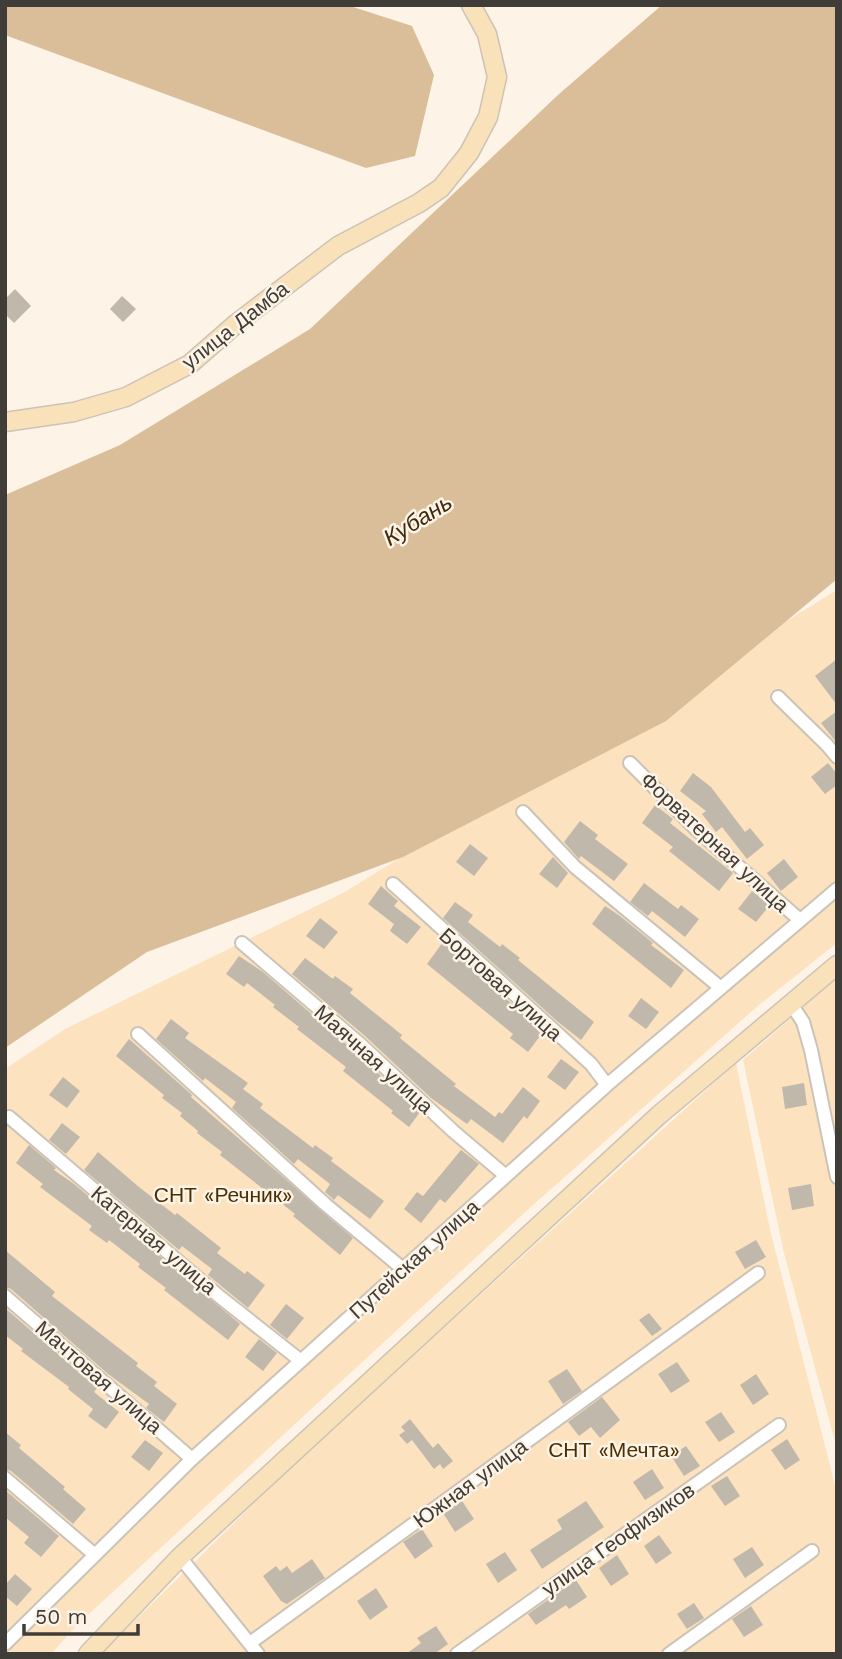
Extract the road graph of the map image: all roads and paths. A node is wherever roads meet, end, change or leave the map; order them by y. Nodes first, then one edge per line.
1 (471, 5) edge
2 (5, 422) edge
3 (778, 698) dead end
4 (837, 757) edge
5 (630, 764) dead end
6 (523, 813) dead end
7 (393, 884) dead end
8 (837, 890) edge
9 (800, 920) junction
10 (242, 943) dead end
11 (837, 965) edge
12 (721, 988) junction
13 (791, 1004) junction
14 (138, 1034) dead end
15 (607, 1085) junction
16 (9, 1117) dead end
17 (506, 1176) junction
18 (837, 1177) edge
19 (403, 1269) junction
20 (758, 1273) dead end
21 (5, 1296) edge
22 (301, 1361) junction
23 (779, 1425) dead end
24 (192, 1459) junction
25 (5, 1478) edge
26 (812, 1551) dead end
27 (95, 1555) junction
28 (180, 1557) junction
29 (5, 1644) edge
30 (254, 1648) edge
31 (88, 1654) edge
32 (457, 1654) edge
33 (669, 1654) edge

1 - 2 street, улица Дамба
3 - 4 street
5 - 9 street, Форватерная улица
6 - 12 street
7 - 15 street, Бортовая улица
8 - 9 street, Путейская улица
9 - 12 street, Путейская улица
10 - 17 street, Маячная улица
11 - 13 street
12 - 15 street, Путейская улица
13 - 18 street
13 - 28 street
14 - 19 street
15 - 17 street, Путейская улица
16 - 22 street, Катерная улица
17 - 19 street, Путейская улица
19 - 22 street, Путейская улица
20 - 30 street, Южная улица
21 - 24 street, Мачтовая улица
22 - 24 street, Путейская улица
23 - 32 street, улица Геофизиков
24 - 27 street, Путейская улица
25 - 27 street
26 - 33 street
27 - 29 street, Путейская улица
28 - 30 street
28 - 31 street

